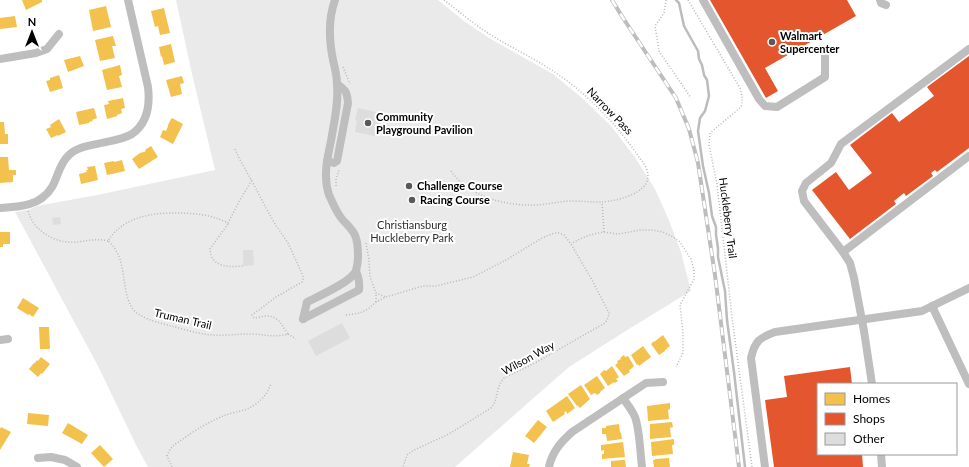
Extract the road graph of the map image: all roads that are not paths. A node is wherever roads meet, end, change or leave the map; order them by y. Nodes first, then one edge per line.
1 (128, 0) edge
2 (335, 0) edge
3 (703, 0) edge
4 (58, 34) dead end
5 (969, 49) edge
6 (825, 55) dead end
7 (0, 59) edge
8 (969, 156) edge
9 (0, 208) edge
10 (844, 252) junction
11 (356, 271) junction
12 (969, 288) edge
13 (932, 306) junction
14 (862, 320) junction
15 (663, 382) dead end
16 (872, 383) edge
17 (969, 384) edge
18 (623, 398) junction
19 (881, 455) edge
20 (38, 458) dead end
21 (77, 467) edge
22 (549, 467) edge
23 (642, 467) edge
24 (764, 467) edge
25 (882, 467) edge

1 - 9 street
2 - 11 street
3 - 6 street
4 - 7 street
5 - 10 street
8 - 10 street
10 - 14 street
11 - 11 street
12 - 13 street
13 - 14 street
13 - 17 street
14 - 16 street
14 - 24 street
15 - 18 street
18 - 22 street
18 - 23 street
19 - 25 street
20 - 21 street

